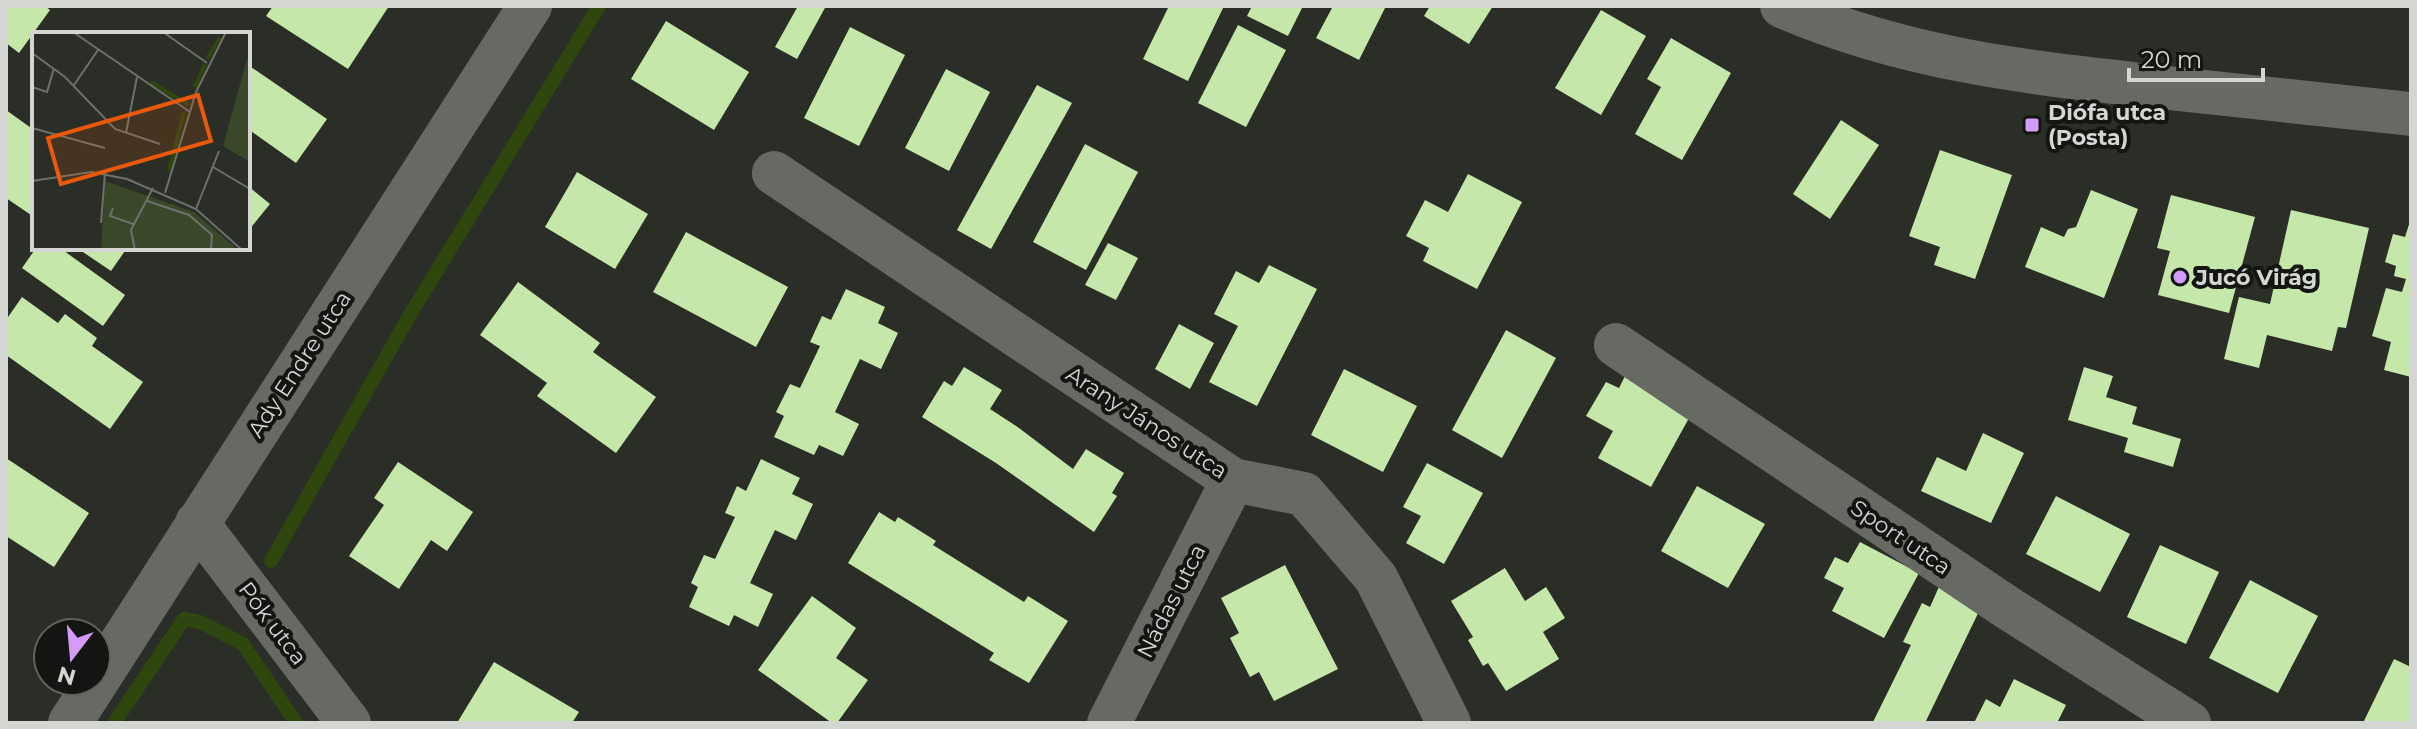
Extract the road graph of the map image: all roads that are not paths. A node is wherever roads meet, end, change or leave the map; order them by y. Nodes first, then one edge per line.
1 (530, 6) edge
2 (1782, 6) edge
3 (2411, 114) edge
4 (774, 173) dead end
5 (1616, 345) dead end
6 (1233, 480) junction
7 (197, 523) junction
8 (70, 723) edge
9 (349, 723) edge
10 (1109, 723) edge
11 (1449, 723) edge
12 (2189, 723) edge

1 - 7 street, Ady Endre utca
2 - 3 street
4 - 6 street, Arany János utca
5 - 12 street, Sport utca
6 - 10 street, Nádas utca
6 - 11 street, Arany János utca
7 - 8 street, Ady Endre utca
7 - 9 street, Pók utca

